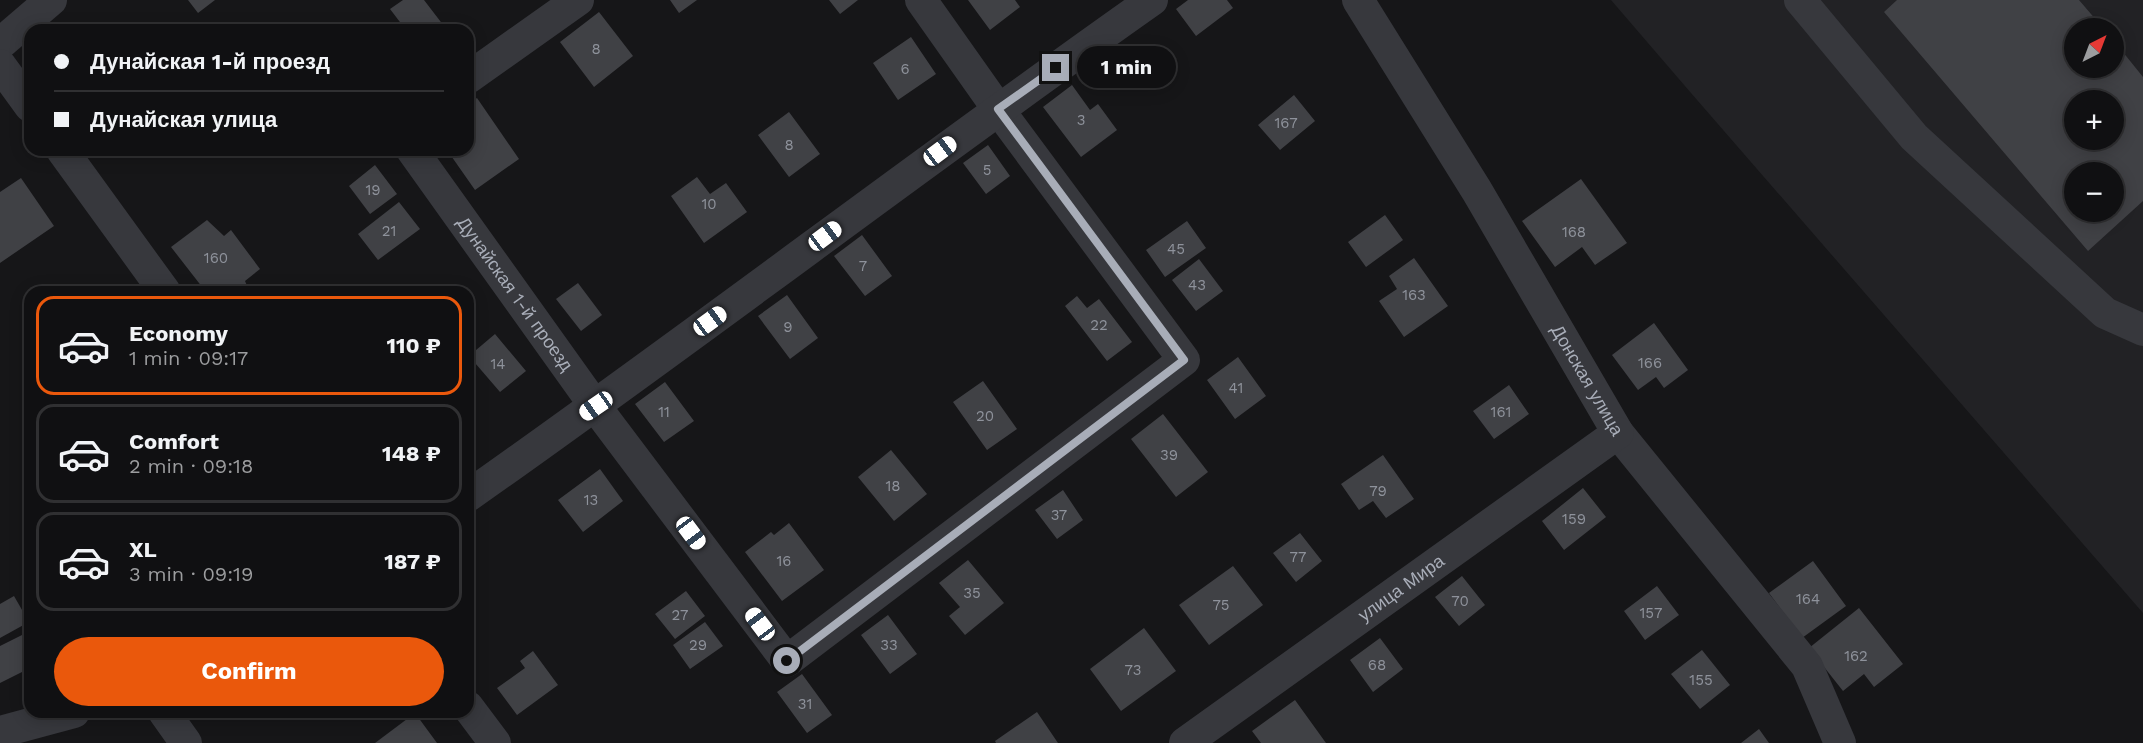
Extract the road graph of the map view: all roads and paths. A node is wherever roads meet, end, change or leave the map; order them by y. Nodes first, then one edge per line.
1 (51, 0) edge
2 (578, 0) edge
3 (921, 0) edge
4 (1152, 0) edge
5 (1358, 0) edge
6 (1800, 0) edge
7 (0, 44) edge
8 (0, 65) edge
9 (474, 74) edge
10 (24, 98) edge
11 (998, 109) junction
12 (66, 156) edge
13 (416, 156) edge
14 (161, 286) edge
15 (2143, 330) edge
16 (596, 406) junction
17 (1618, 433) junction
18 (474, 492) edge
19 (474, 714) edge
20 (52, 718) edge
21 (168, 718) edge
22 (0, 732) edge
23 (186, 743) edge
24 (495, 743) edge
25 (1185, 743) edge
26 (1840, 743) edge

1 - 7 street
2 - 9 street
3 - 11 street, Дунайская 1-й проезд
4 - 11 street
5 - 17 street, Донская улица
6 - 15 street
8 - 10 street
11 - 16 street
11 - 16 street, Дунайская 1-й проезд
12 - 14 street
13 - 16 street, Дунайская 1-й проезд
16 - 18 street
17 - 25 street, улица Мира
17 - 26 street, Донская улица
19 - 24 street
20 - 22 street
21 - 23 street

